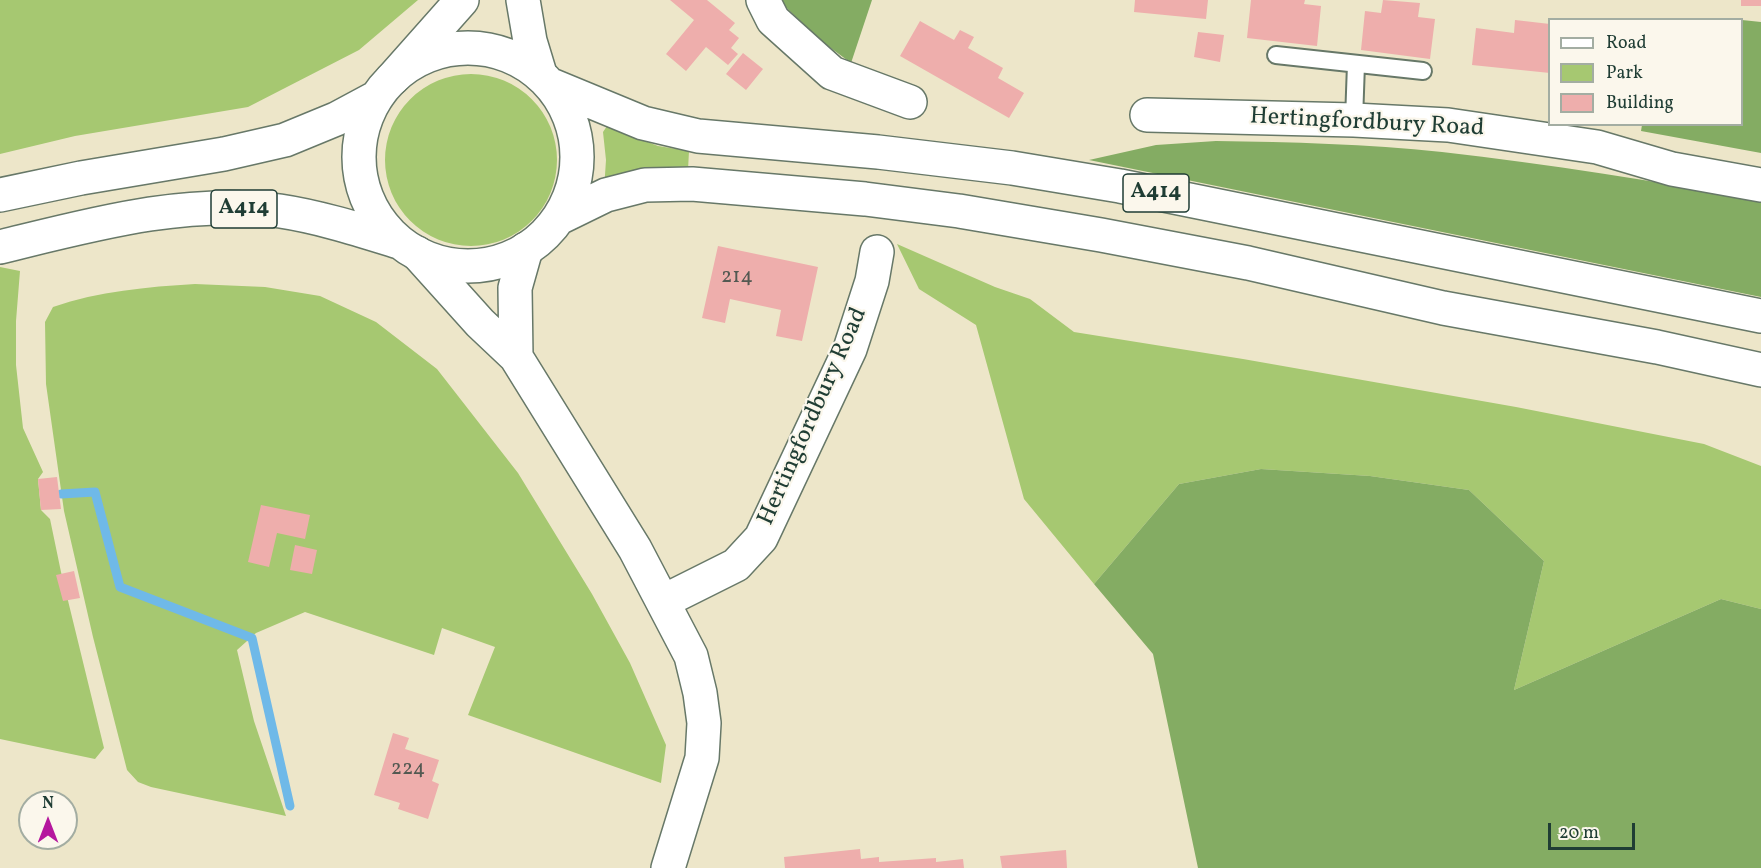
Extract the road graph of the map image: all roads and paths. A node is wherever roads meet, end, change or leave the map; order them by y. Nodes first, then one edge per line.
1 (462, 0) edge
2 (523, 0) edge
3 (763, 0) edge
4 (1275, 55) dead end
5 (1356, 64) junction
6 (1423, 71) dead end
7 (546, 80) junction
8 (385, 88) junction
9 (909, 102) dead end
10 (1147, 115) dead end
11 (1354, 120) junction
12 (1761, 185) edge
13 (0, 195) edge
14 (559, 218) junction
15 (0, 247) edge
16 (408, 248) junction
17 (526, 249) junction
18 (877, 252) dead end
19 (1761, 316) edge
20 (516, 357) junction
21 (1761, 370) edge
22 (664, 601) junction
23 (668, 868) edge

1 - 8 main road
2 - 7 main road
3 - 9 main road
4 - 5 lane
5 - 6 lane
5 - 11 lane
7 - 8 main road
7 - 14 main road
7 - 19 main road, A414
8 - 13 main road, A414
8 - 16 main road
10 - 11 main road, Hertingfordbury Road
11 - 12 main road, Hertingfordbury Road
14 - 17 main road
14 - 21 main road, A414
15 - 16 main road, A414
16 - 17 main road
16 - 20 main road
17 - 20 main road
18 - 22 main road, Hertingfordbury Road
20 - 22 main road
22 - 23 main road

